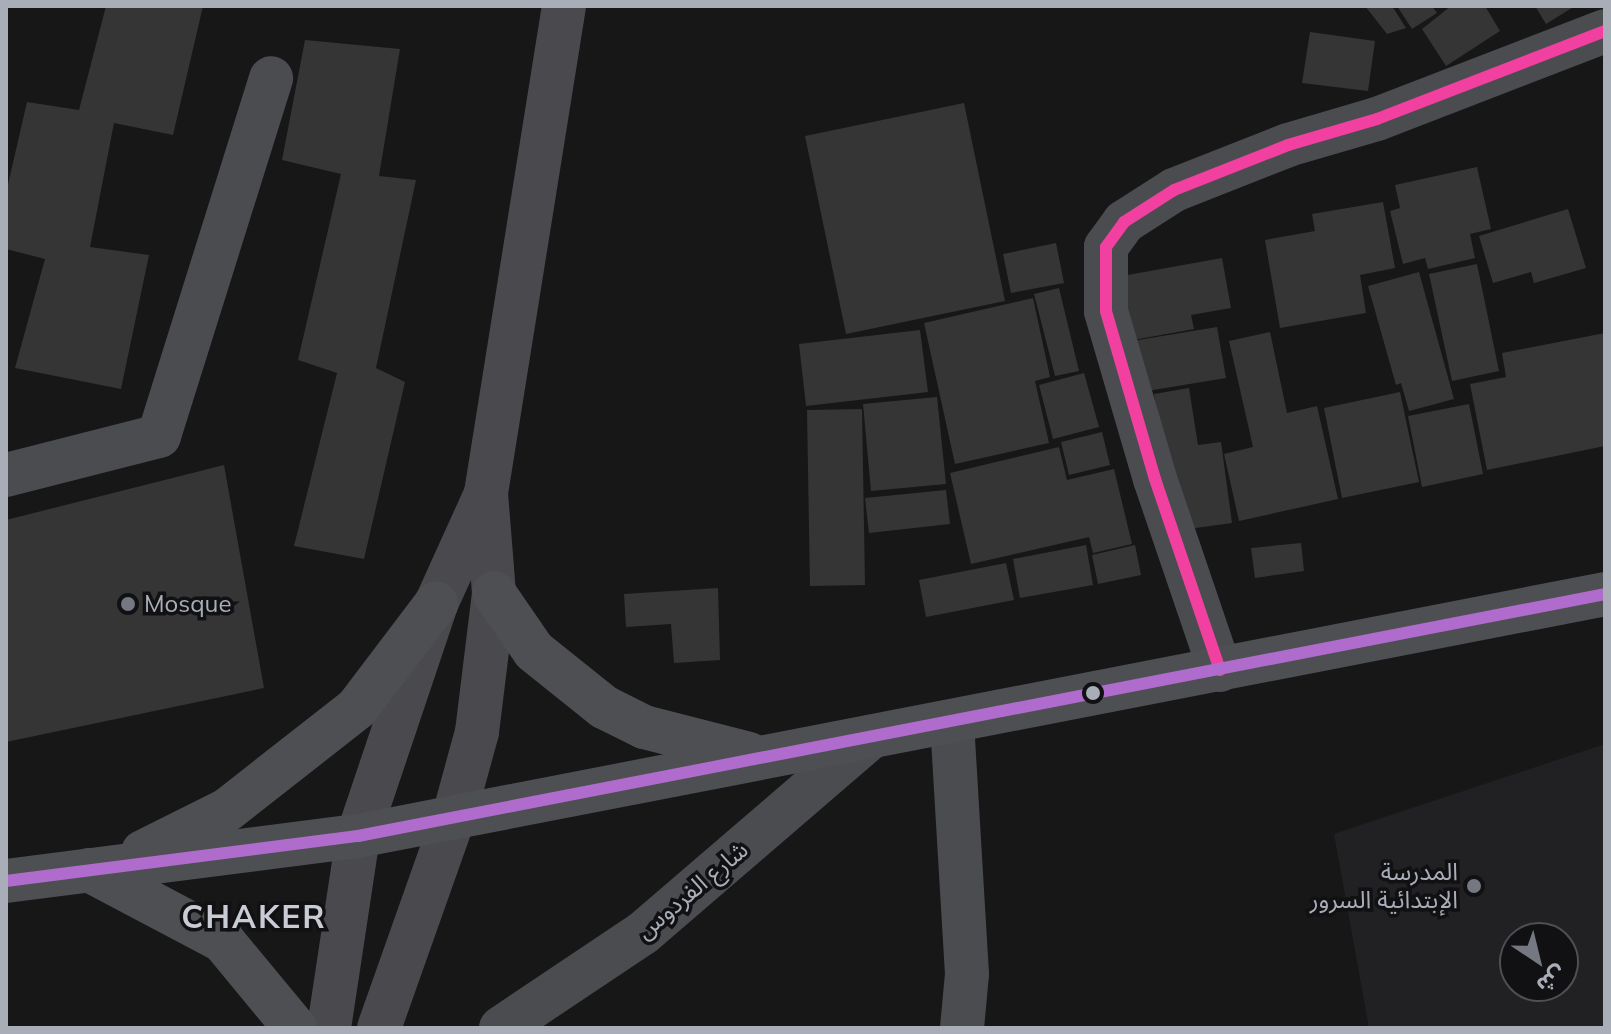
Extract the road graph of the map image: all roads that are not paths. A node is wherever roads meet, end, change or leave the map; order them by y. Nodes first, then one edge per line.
1 (564, 6) edge
2 (1605, 31) edge
3 (271, 78) dead end
4 (6, 475) edge
5 (486, 493) junction
6 (494, 593) junction
7 (1605, 594) edge
8 (436, 604) junction
9 (1220, 670) junction
10 (952, 722) junction
11 (871, 737) junction
12 (763, 757) junction
13 (454, 816) junction
14 (358, 836) junction
15 (101, 868) junction
16 (6, 881) edge
17 (295, 1028) edge
18 (329, 1028) edge
19 (379, 1028) edge
20 (501, 1028) edge
21 (962, 1028) edge

1 - 5 main road
2 - 9 street
3 - 4 street
5 - 6 main road
5 - 8 main road
6 - 12 main road
6 - 13 main road
7 - 9 main road
8 - 14 main road
8 - 15 main road
9 - 10 main road
10 - 11 main road
10 - 21 street
11 - 12 main road
11 - 20 street, شارع الفردوس
12 - 13 main road
13 - 14 main road
13 - 19 main road
14 - 15 main road
14 - 18 main road
15 - 16 main road
15 - 17 main road

